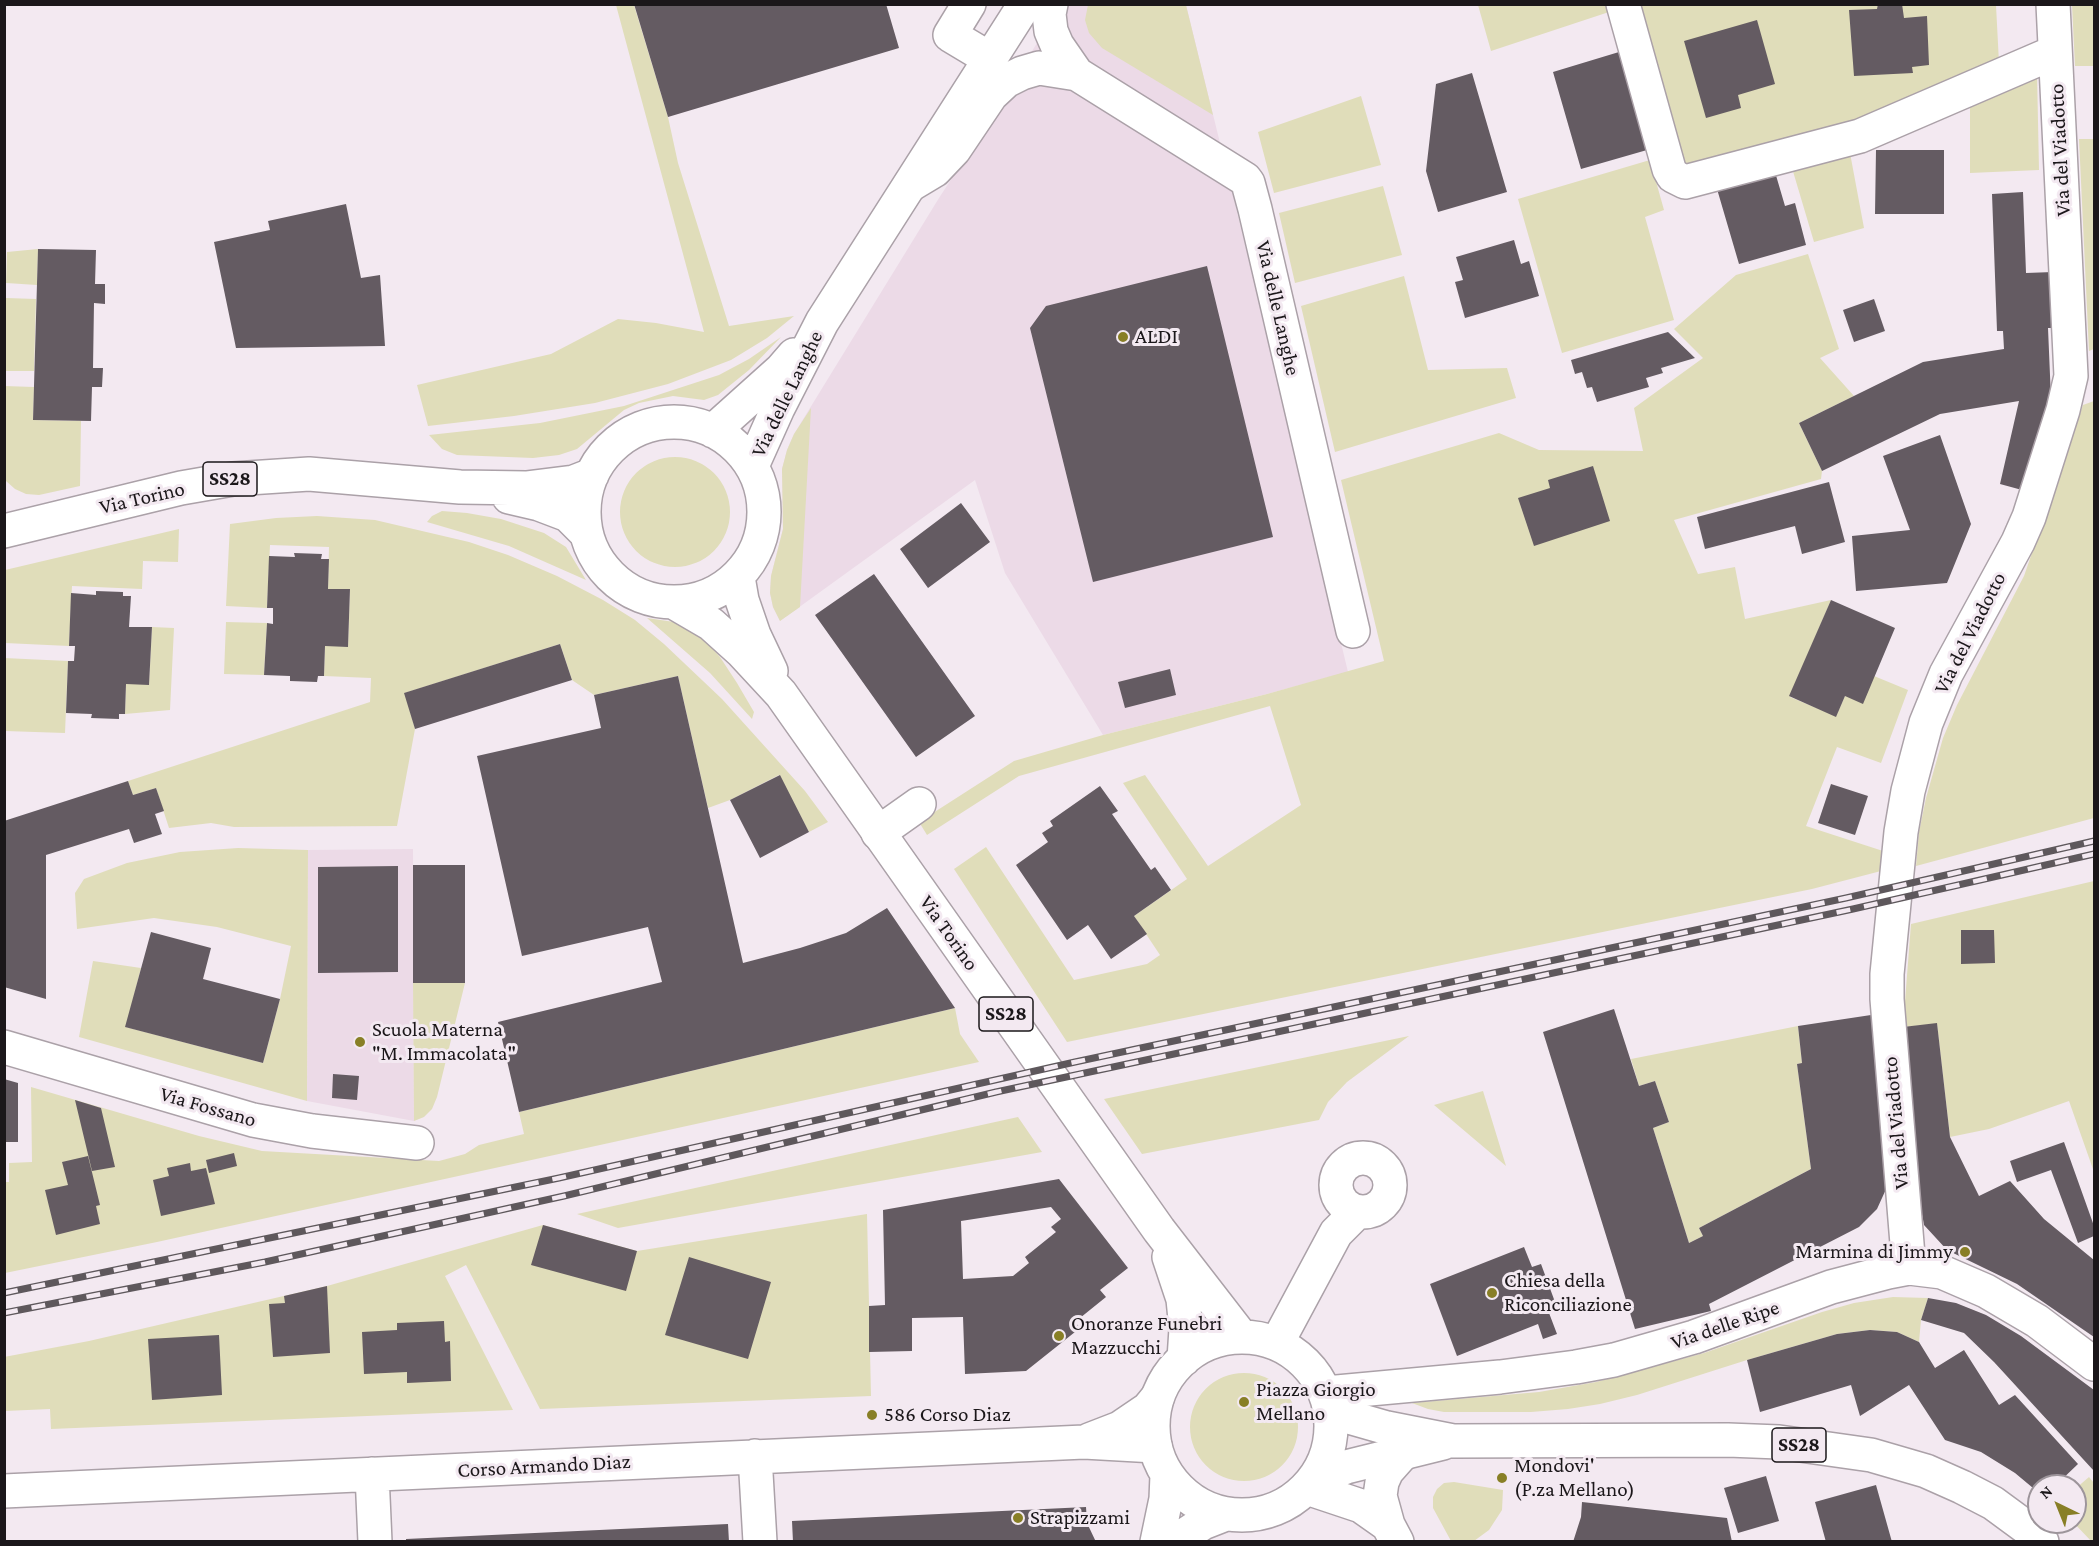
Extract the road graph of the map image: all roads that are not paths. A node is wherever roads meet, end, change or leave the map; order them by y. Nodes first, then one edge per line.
1 (969, 4) edge
2 (1025, 4) edge
3 (1051, 4) edge
4 (1623, 4) edge
5 (2053, 4) edge
6 (2055, 52) junction
7 (990, 59) junction
8 (1077, 74) junction
9 (909, 186) junction
10 (822, 322) junction
11 (713, 430) junction
12 (752, 466) junction
13 (592, 475) junction
14 (460, 487) junction
15 (4, 531) edge
16 (586, 533) junction
17 (738, 577) junction
18 (675, 603) junction
19 (1353, 632) dead end
20 (781, 694) junction
21 (919, 804) dead end
22 (878, 832) junction
23 (4, 1047) edge
24 (417, 1143) dead end
25 (1345, 1216) dead end
26 (1159, 1230) junction
27 (1910, 1268) junction
28 (1241, 1336) junction
29 (1276, 1343) junction
30 (1184, 1359) junction
31 (2094, 1364) edge
32 (1157, 1398) junction
33 (1329, 1401) junction
34 (1453, 1441) junction
35 (1084, 1442) junction
36 (1403, 1453) junction
37 (755, 1456) junction
38 (1161, 1460) junction
39 (372, 1474) junction
40 (1311, 1483) junction
41 (4, 1491) edge
42 (1226, 1514) junction
43 (1392, 1533) edge
44 (375, 1542) edge
45 (760, 1542) edge
46 (1157, 1542) edge
47 (1174, 1542) edge
48 (2042, 1542) edge

1 - 7 street
2 - 7 street, Via delle Langhe
3 - 8 street, Via delle Langhe
4 - 6 street
5 - 6 street, Via del Viadotto
6 - 27 street, Via del Viadotto
7 - 9 street, Via delle Langhe
8 - 9 street, Via delle Langhe
8 - 19 street, Via delle Langhe
9 - 10 street, Via delle Langhe
10 - 11 street, Via delle Langhe
10 - 12 street, Via delle Langhe
11 - 12 street, Via Torino
11 - 13 street, Via Torino
12 - 17 street, Via Torino
13 - 14 street, Via Torino / SS28
13 - 16 street, Via Torino
14 - 15 street, Via Torino / SS28
14 - 16 street, Via Torino / SS28
16 - 18 street, Via Torino
17 - 18 street, Via Torino
17 - 20 street, Via Torino / SS28
18 - 20 street, Via Torino / SS28
20 - 22 street, Via Torino / SS28
21 - 22 street
22 - 26 street, Via Torino / SS28
23 - 24 street, Via Fossano
25 - 29 street
26 - 28 street, Via Torino / SS28
26 - 30 street, Via Torino / SS28
27 - 31 street, Via delle Ripe
27 - 33 street, Via delle Ripe
28 - 29 street
28 - 30 street
29 - 33 street
30 - 32 street
32 - 35 street, Corso Armando Diaz
32 - 38 street
33 - 34 street, SS28
33 - 40 street
34 - 36 street, SS28
34 - 48 street, SS28
35 - 37 street, Corso Armando Diaz
35 - 38 street, Corso Armando Diaz
36 - 40 street, SS28
36 - 43 street
37 - 39 street, Corso Armando Diaz
37 - 45 street
38 - 42 street
38 - 46 street
39 - 41 street, Corso Armando Diaz
39 - 44 street
40 - 42 street
40 - 43 street
42 - 47 street

